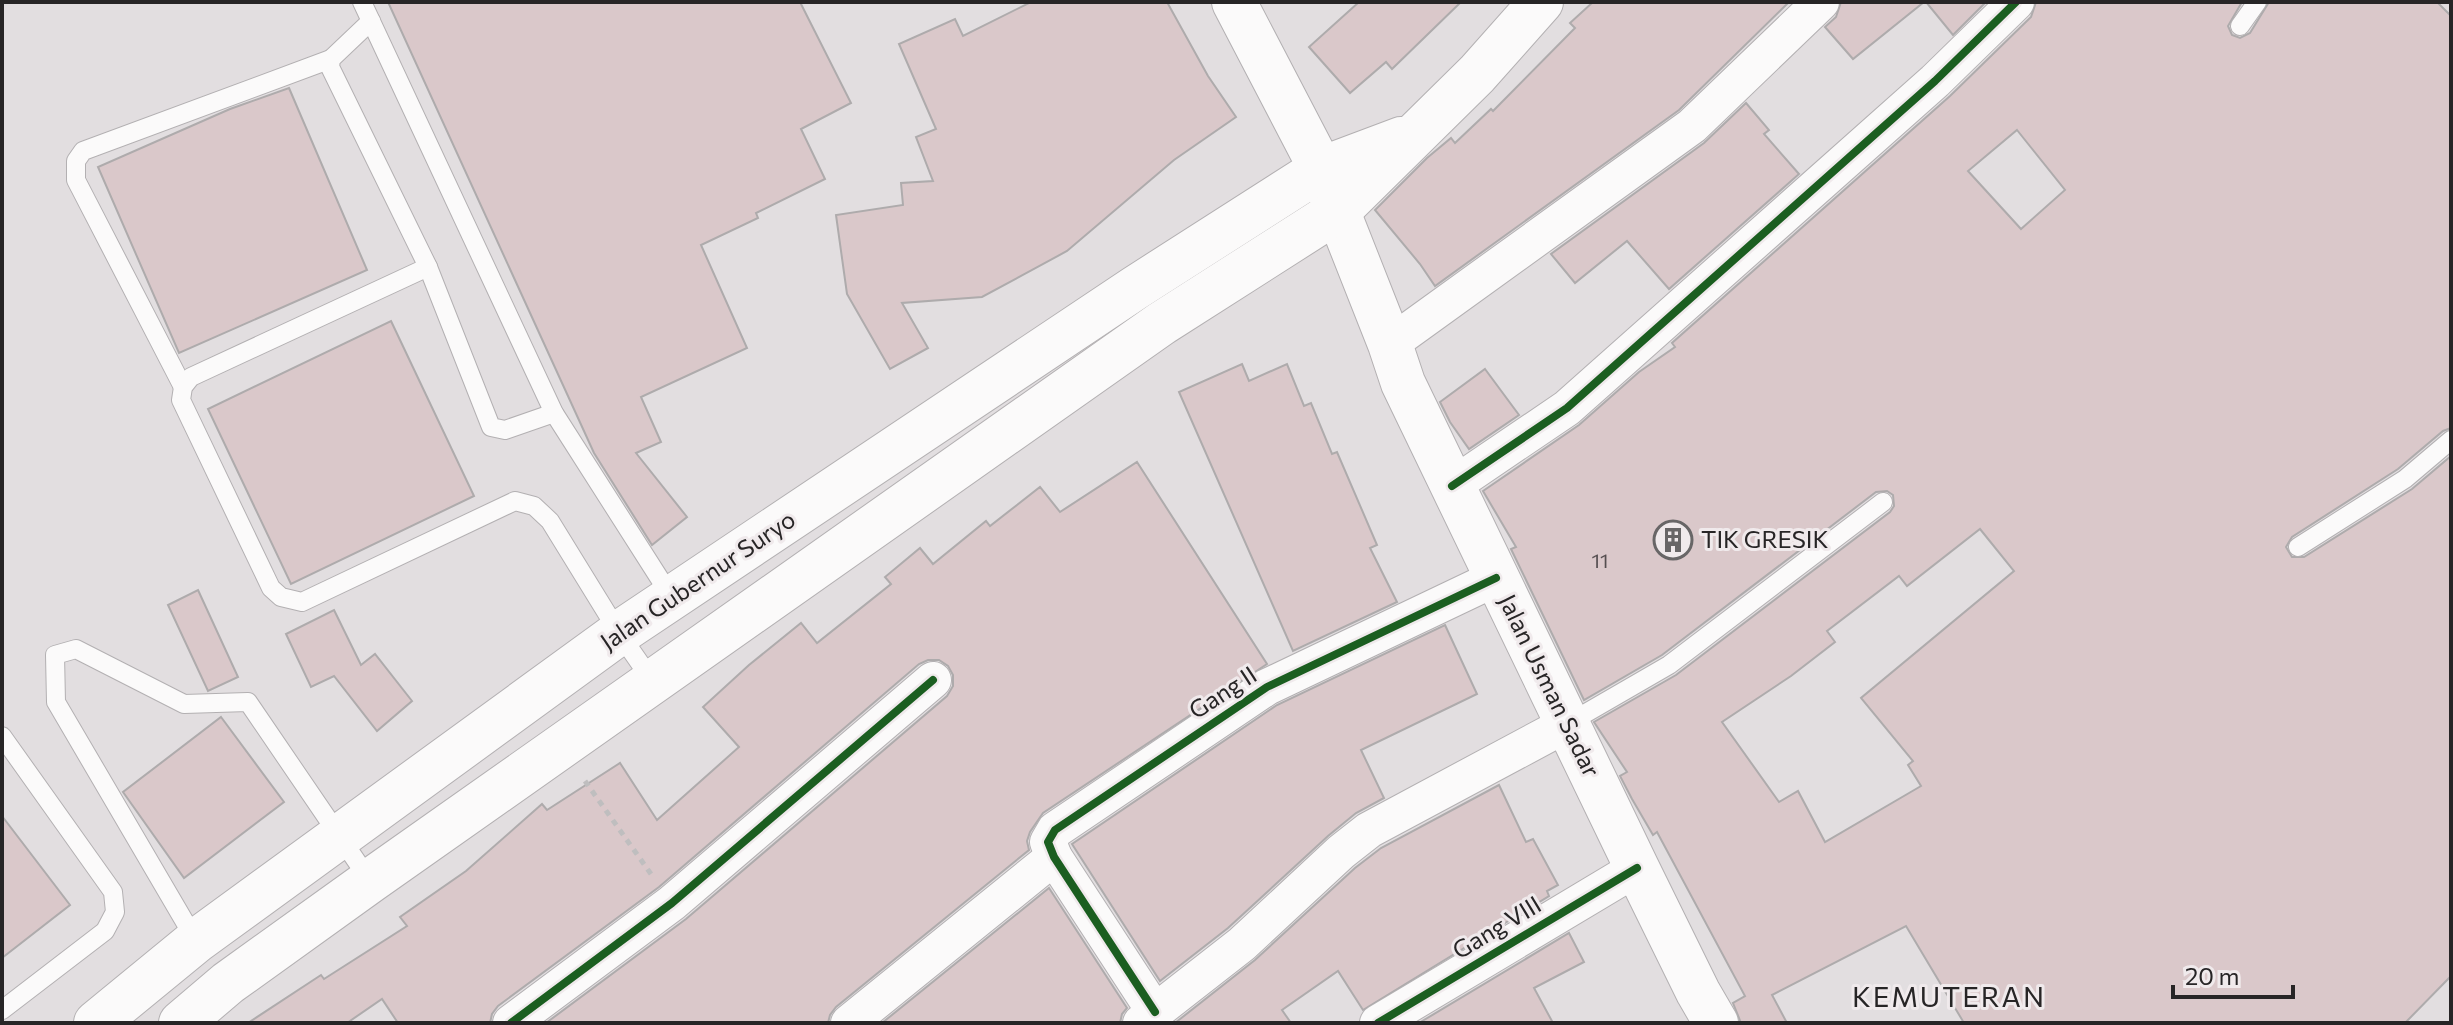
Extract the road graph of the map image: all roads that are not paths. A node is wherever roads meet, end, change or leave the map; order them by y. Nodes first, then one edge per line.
1 (362, 2) edge
2 (1234, 2) edge
3 (1541, 2) edge
4 (1821, 2) edge
5 (2016, 2) edge
6 (2257, 2) edge
7 (371, 21) junction
8 (2240, 26) dead end
9 (331, 59) junction
10 (1414, 134) junction
11 (1321, 169) junction
12 (1339, 210) junction
13 (428, 267) junction
14 (1390, 344) junction
15 (183, 387) junction
16 (554, 413) junction
17 (2451, 440) edge
18 (1452, 486) junction
19 (1883, 502) dead end
20 (2298, 547) dead end
21 (1496, 578) junction
22 (672, 598) junction
23 (619, 633) junction
24 (933, 680) dead end
25 (654, 683) junction
26 (1567, 724) junction
27 (2, 736) edge
28 (342, 837) junction
29 (1054, 857) junction
30 (1637, 868) junction
31 (370, 881) junction
32 (196, 941) junction
33 (2, 1010) edge
34 (1148, 1017) edge
35 (96, 1023) edge
36 (181, 1023) edge
37 (511, 1023) edge
38 (849, 1023) edge
39 (1378, 1023) edge
40 (1716, 1023) edge

1 - 7 lane
2 - 11 main road, Jalan Usman Sadar
3 - 10 main road
4 - 14 street
5 - 18 street
6 - 8 lane
7 - 9 lane
7 - 16 lane
9 - 13 lane
9 - 15 lane
10 - 11 main road, Jalan Gubernur Suryo
10 - 12 main road
11 - 12 main road, Jalan Usman Sadar
11 - 22 main road, Jalan Gubernur Suryo
12 - 14 main road, Jalan Usman Sadar
12 - 25 main road
13 - 15 lane
13 - 16 lane
14 - 18 main road, Jalan Usman Sadar
15 - 23 lane
16 - 22 lane
17 - 20 lane
18 - 21 main road, Jalan Usman Sadar
19 - 26 lane
21 - 26 main road, Jalan Usman Sadar
21 - 29 street, Gang II
22 - 23 main road, Jalan Gubernur Suryo
23 - 25 lane
23 - 28 main road, Jalan Gubernur Suryo
24 - 37 street
25 - 31 main road
26 - 30 main road, Jalan Usman Sadar
26 - 34 street
27 - 33 lane
28 - 31 lane
28 - 32 main road, Jalan Gubernur Suryo
28 - 32 lane
29 - 34 street
29 - 38 street
30 - 39 street, Gang VIII
30 - 40 main road, Jalan Usman Sadar
31 - 36 main road
32 - 35 main road, Jalan Gubernur Suryo

